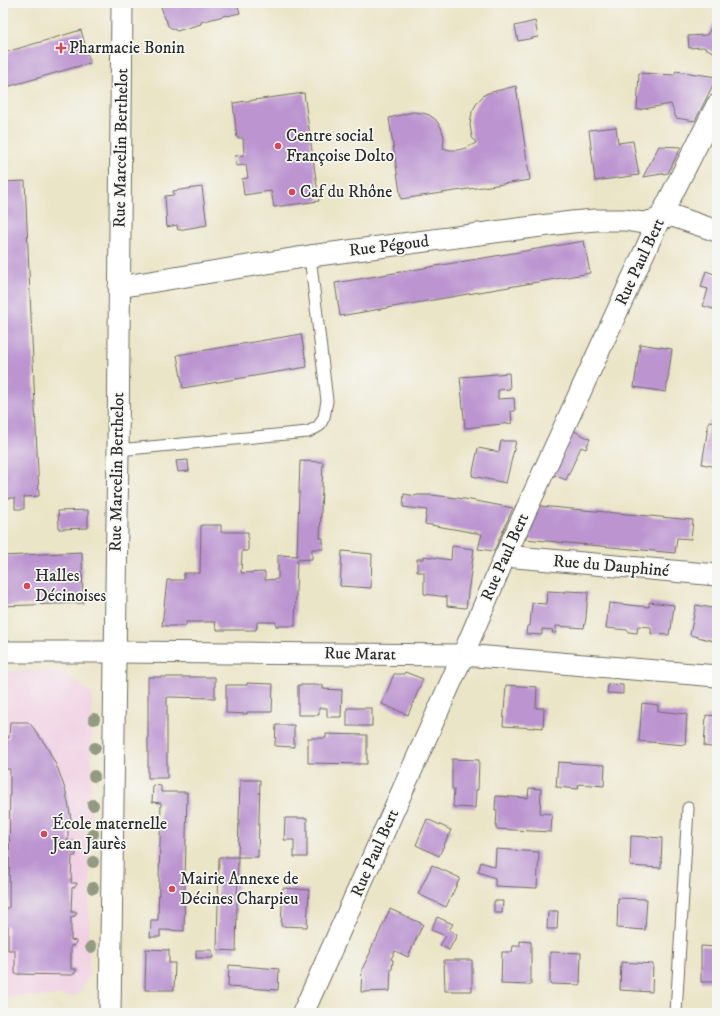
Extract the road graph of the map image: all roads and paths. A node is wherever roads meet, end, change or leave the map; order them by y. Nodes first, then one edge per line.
1 (122, 3) edge
2 (717, 105) edge
3 (659, 220) junction
4 (717, 231) edge
5 (310, 256) junction
6 (119, 287) junction
7 (118, 450) junction
8 (505, 556) junction
9 (717, 575) edge
10 (3, 652) edge
11 (115, 652) junction
12 (463, 655) junction
13 (717, 676) edge
14 (688, 808) dead end
15 (110, 1013) edge
16 (303, 1013) edge
17 (676, 1013) edge

1 - 6 street, Rue Marcelin Berthelot
2 - 3 street, Rue Paul Bert
3 - 4 street, Rue Pégoud
3 - 5 street, Rue Pégoud
3 - 8 street, Rue Paul Bert
5 - 6 street, Rue Pégoud
5 - 7 lane
6 - 7 street, Rue Marcelin Berthelot
7 - 11 street, Rue Marcelin Berthelot
8 - 9 street, Rue du Dauphiné
8 - 12 street, Rue Paul Bert
10 - 11 street, Rue Marat
11 - 12 street, Rue Marat
11 - 15 street, Rue Marcelin Berthelot
12 - 13 street, Rue Marat
12 - 16 street, Rue Paul Bert
14 - 17 lane

